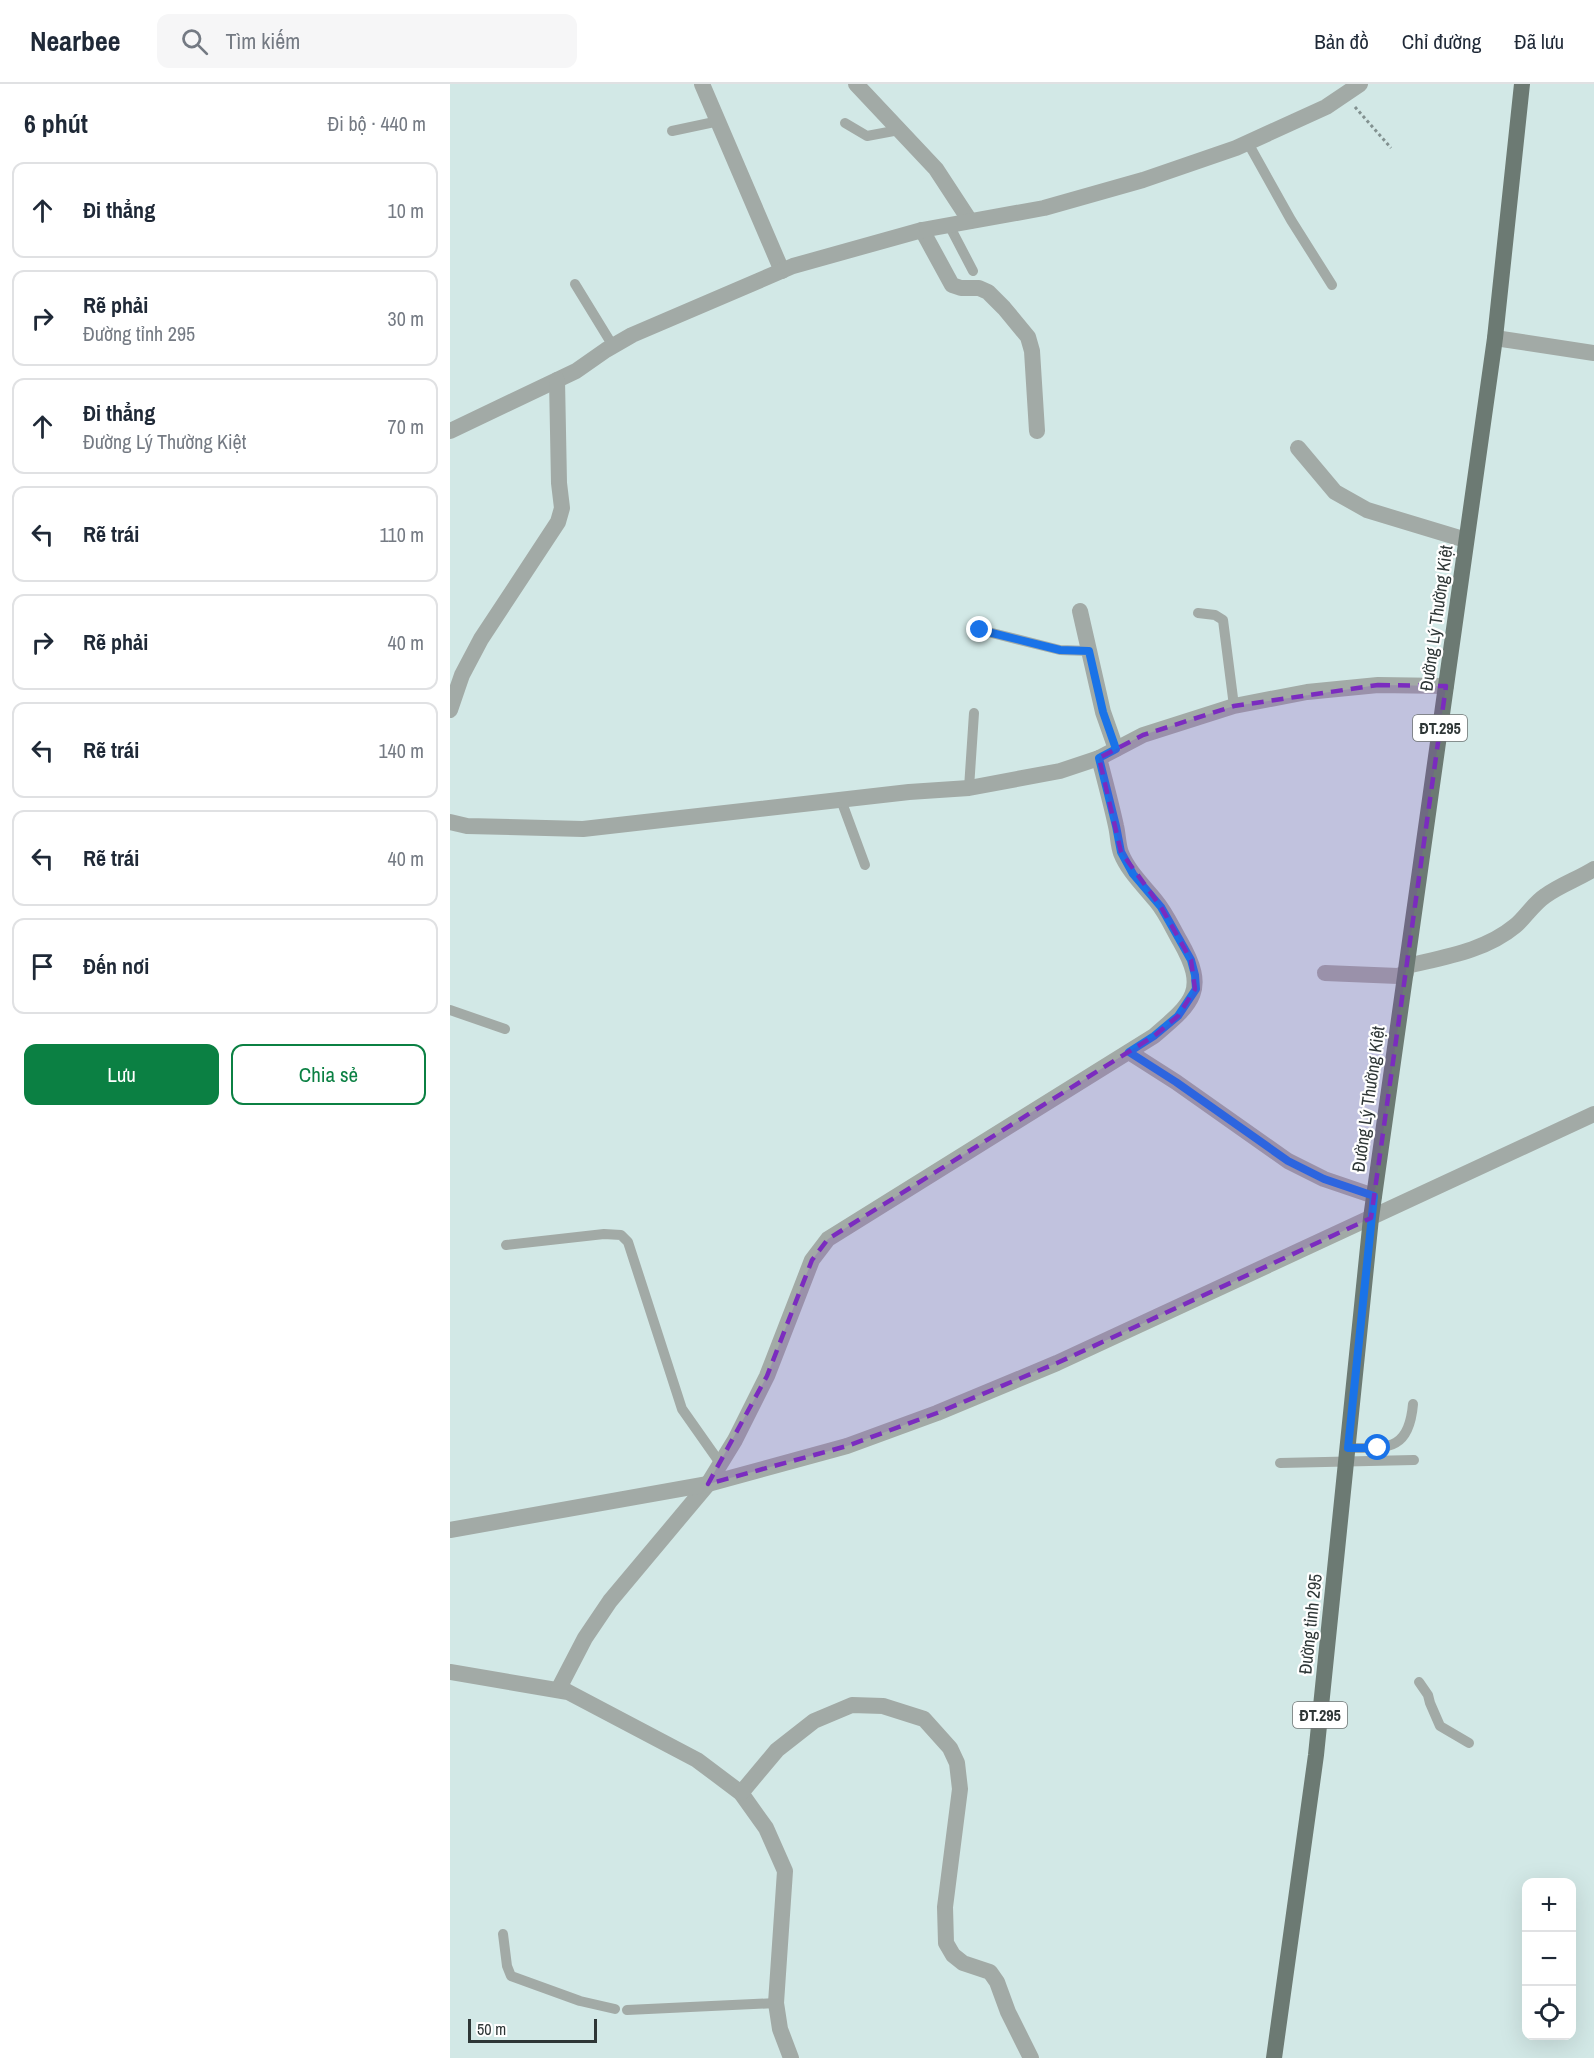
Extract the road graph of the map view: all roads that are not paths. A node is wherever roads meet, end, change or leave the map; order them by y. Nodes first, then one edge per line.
1 (702, 84) edge
2 (856, 84) edge
3 (1360, 84) edge
4 (1522, 84) edge
5 (718, 121) junction
6 (845, 123) dead end
7 (899, 130) junction
8 (672, 131) dead end
9 (1248, 143) junction
10 (970, 221) junction
11 (949, 225) junction
12 (922, 230) junction
13 (782, 271) junction
14 (973, 272) dead end
15 (575, 284) dead end
16 (1332, 285) dead end
17 (1495, 338) junction
18 (613, 346) junction
19 (1594, 354) edge
20 (557, 380) junction
21 (450, 431) edge
22 (1037, 431) dead end
23 (1298, 448) dead end
24 (1466, 540) junction
25 (1080, 611) dead end
26 (1198, 614) dead end
27 (980, 630) dead end
28 (1089, 651) junction
29 (1446, 686) junction
30 (1234, 706) junction
31 (450, 710) edge
32 (974, 713) dead end
33 (1116, 749) junction
34 (1099, 758) junction
35 (969, 788) junction
36 (841, 800) junction
37 (450, 822) edge
38 (865, 865) dead end
39 (1594, 869) edge
40 (1406, 970) junction
41 (1325, 973) dead end
42 (450, 1010) edge
43 (505, 1029) dead end
44 (1129, 1052) junction
45 (1594, 1114) edge
46 (1374, 1196) junction
47 (1371, 1218) junction
48 (506, 1245) dead end
49 (1355, 1371) joint
50 (1413, 1404) dead end
51 (1347, 1455) junction
52 (1414, 1460) dead end
53 (720, 1463) junction
54 (1280, 1463) dead end
55 (708, 1484) junction
56 (450, 1530) edge
57 (450, 1672) edge
58 (1419, 1682) dead end
59 (558, 1690) junction
60 (1469, 1743) dead end
61 (741, 1793) junction
62 (503, 1934) dead end
63 (776, 2003) junction
64 (615, 2009) dead end
65 (627, 2010) dead end
66 (791, 2058) edge
67 (1031, 2058) edge
68 (1274, 2058) edge

1 - 5 street
2 - 7 street
3 - 9 street
4 - 17 main road, Đường Lý Thường Kiệt / ĐT.295
5 - 8 lane
5 - 13 street
6 - 7 lane
7 - 10 street
9 - 10 street
9 - 16 lane
10 - 11 street
11 - 12 street
11 - 14 lane
12 - 13 street
12 - 22 street
13 - 18 street
15 - 18 lane
17 - 19 street
17 - 24 main road, Đường Lý Thường Kiệt / ĐT.295
18 - 20 street
20 - 21 street
20 - 31 street
23 - 24 street
24 - 29 main road, Đường Lý Thường Kiệt / ĐT.295
25 - 28 street
26 - 30 lane
27 - 28 lane
28 - 33 street
29 - 30 street
29 - 40 main road, Đường Lý Thường Kiệt / ĐT.295
30 - 33 street
32 - 35 lane
33 - 34 street
34 - 35 street
34 - 44 street
35 - 36 street
36 - 37 street
36 - 38 lane
39 - 40 street
40 - 41 street
40 - 46 main road, Đường Lý Thường Kiệt / ĐT.295
42 - 43 lane
44 - 46 street
44 - 53 street
45 - 47 street
46 - 47 main road, Đường Lý Thường Kiệt / ĐT.295
47 - 49 main road, Đường Lý Thường Kiệt / ĐT.295
47 - 55 street
48 - 53 lane
49 - 51 main road, Đường tỉnh 295 / ĐT.295
50 - 51 lane
51 - 52 lane
51 - 54 lane
51 - 68 main road, Đường tỉnh 295 / ĐT.295
53 - 55 street
55 - 56 street
55 - 59 street
57 - 59 street
58 - 60 lane
59 - 61 street
61 - 63 street
61 - 67 street
62 - 64 lane
63 - 65 lane
63 - 66 street

